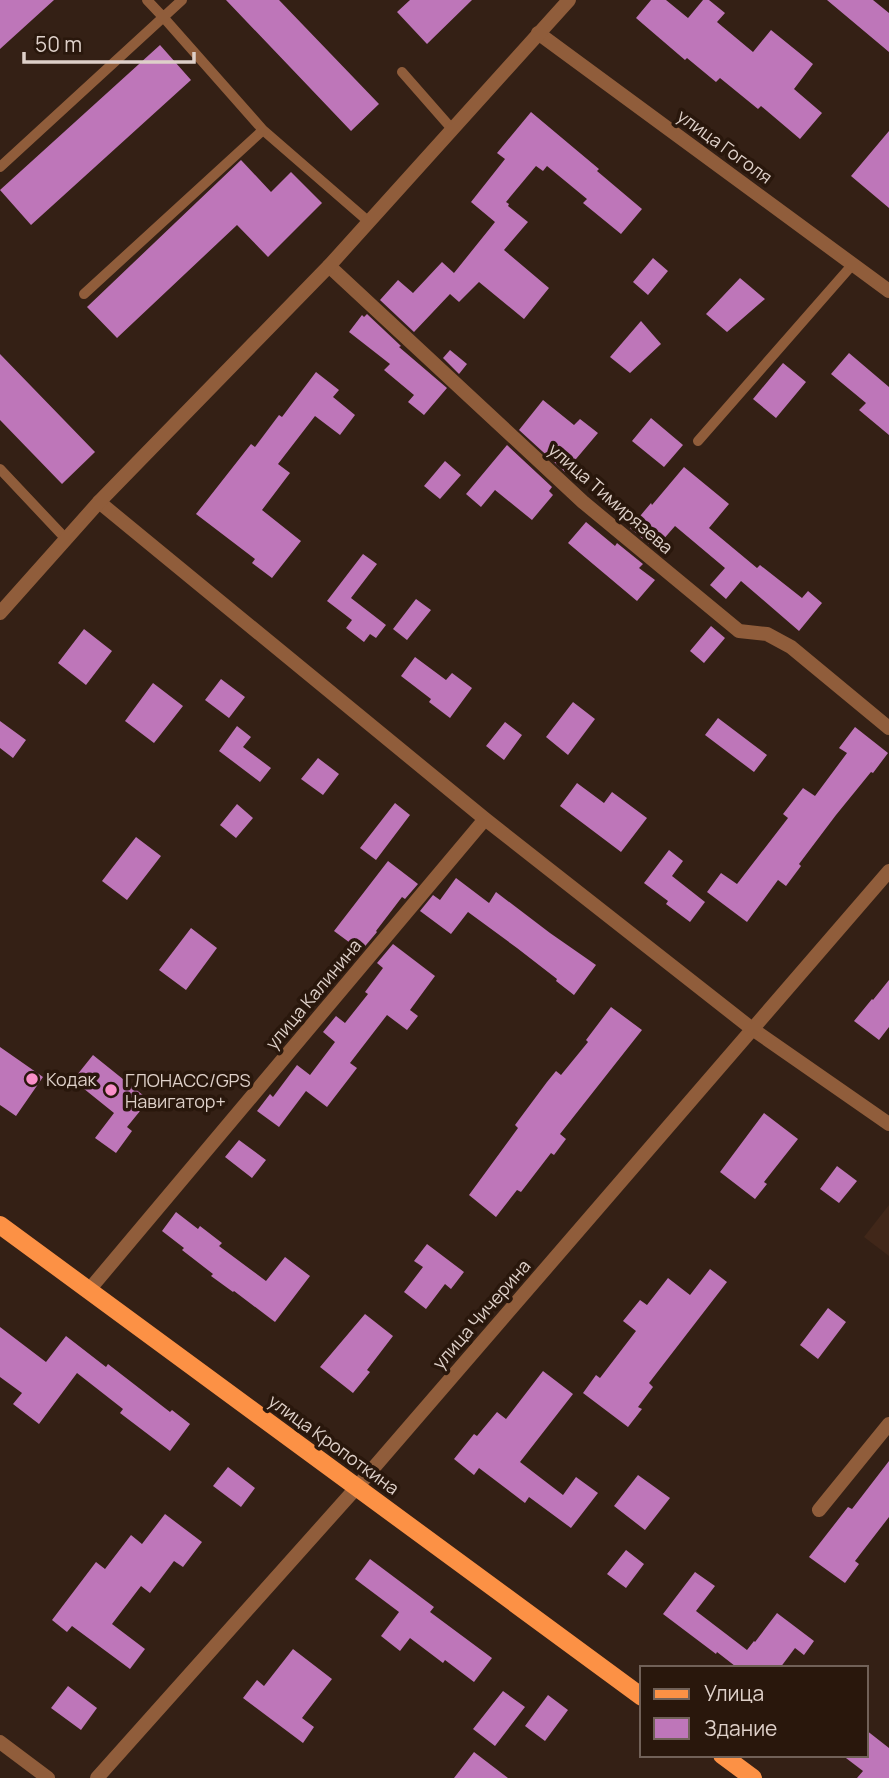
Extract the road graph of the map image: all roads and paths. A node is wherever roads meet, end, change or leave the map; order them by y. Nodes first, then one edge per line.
1 (147, 0) edge
2 (182, 0) edge
3 (569, 0) edge
4 (164, 18) junction
5 (538, 33) junction
6 (402, 72) dead end
7 (452, 129) junction
8 (263, 130) junction
9 (0, 167) edge
10 (369, 222) junction
11 (853, 264) junction
12 (329, 266) junction
13 (889, 291) edge
14 (83, 294) dead end
15 (698, 441) dead end
16 (0, 469) edge
17 (99, 502) junction
18 (66, 539) junction
19 (0, 613) edge
20 (889, 728) edge
21 (485, 819) junction
22 (889, 871) edge
23 (751, 1028) junction
24 (889, 1124) edge
25 (0, 1224) edge
26 (89, 1290) junction
27 (889, 1424) edge
28 (357, 1487) junction
29 (818, 1510) dead end
30 (640, 1696) edge
31 (0, 1742) edge
32 (725, 1757) edge
33 (48, 1778) edge
34 (97, 1778) edge
35 (753, 1778) edge

1 - 4 lane
2 - 4 lane
3 - 5 street
4 - 8 lane
4 - 9 lane
5 - 7 street
5 - 11 street, улица Гоголя
6 - 7 lane
7 - 10 street
8 - 10 lane
8 - 14 lane
10 - 12 street
11 - 13 street, улица Гоголя
11 - 15 lane
12 - 17 street
12 - 20 street, улица Тимирязева
16 - 18 lane
17 - 18 street
17 - 21 street
18 - 19 street
21 - 23 street
21 - 26 street, улица Калинина
22 - 23 street, улица Чичерина
23 - 24 street
23 - 28 street, улица Чичерина
25 - 26 main road, улица Кропоткина
26 - 28 main road, улица Кропоткина
27 - 29 street
28 - 30 main road, улица Кропоткина
28 - 34 street, улица Чичерина
31 - 33 street
32 - 35 main road

